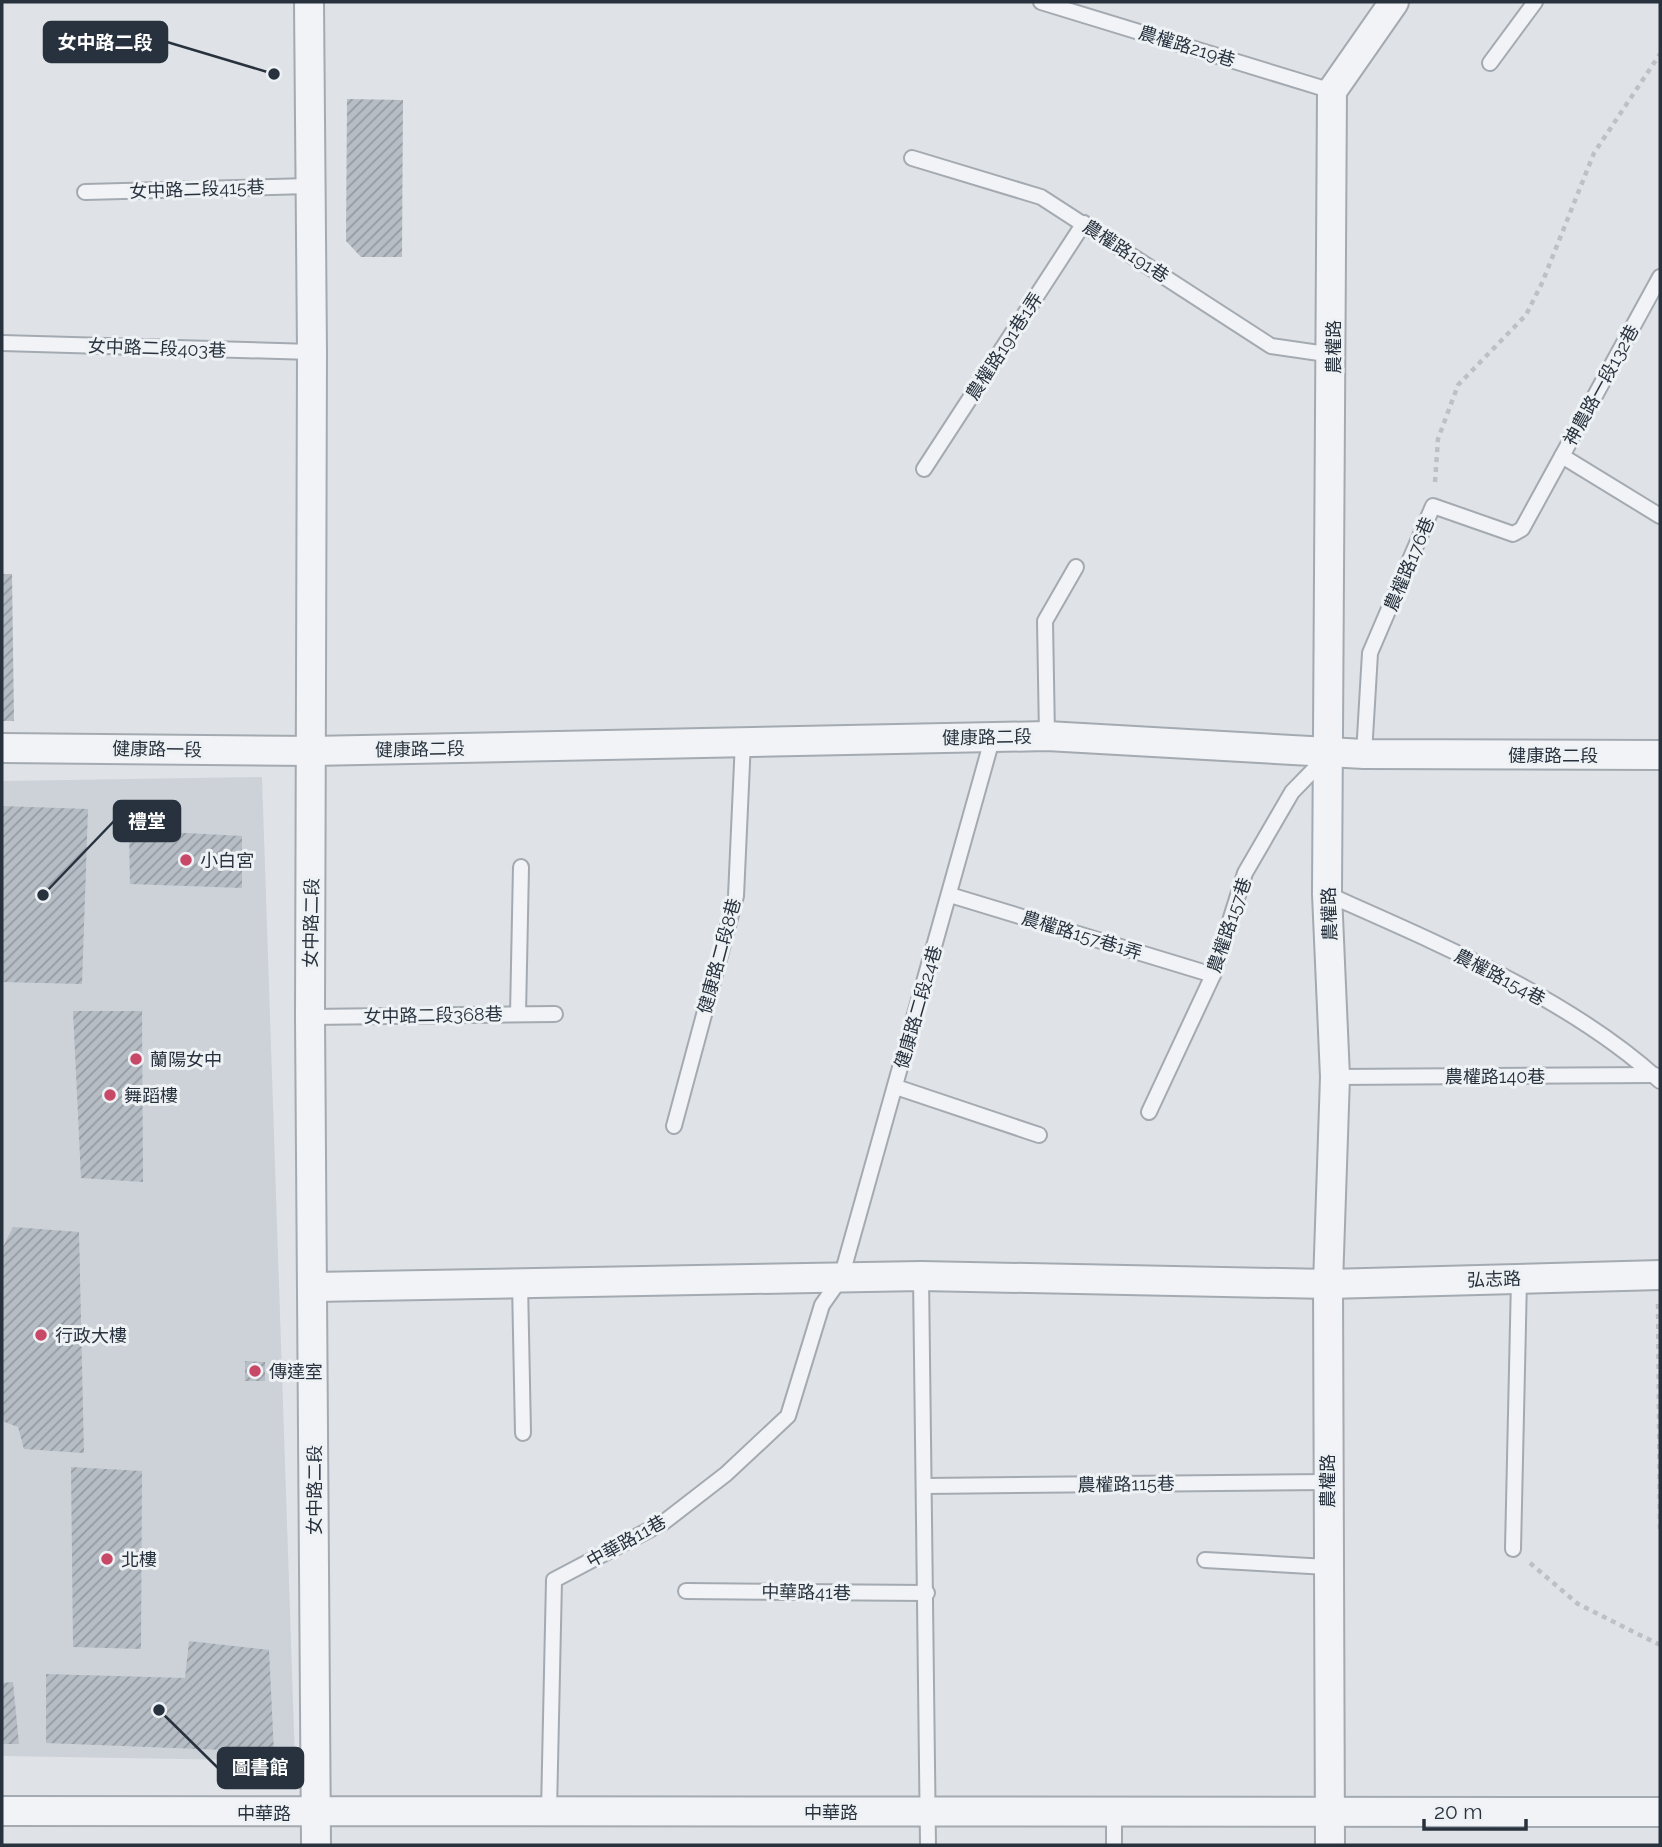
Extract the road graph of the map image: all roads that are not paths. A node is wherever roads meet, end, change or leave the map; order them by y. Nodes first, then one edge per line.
1 (309, 2) edge
2 (1041, 2) edge
3 (1394, 2) edge
4 (1535, 2) edge
5 (1490, 63) dead end
6 (1332, 91) junction
7 (912, 158) dead end
8 (309, 186) junction
9 (85, 192) dead end
10 (1084, 223) junction
11 (1660, 278) edge
12 (2, 343) edge
13 (312, 352) junction
14 (1333, 355) junction
15 (1562, 456) junction
16 (923, 469) dead end
17 (1660, 516) edge
18 (1076, 567) dead end
19 (993, 736) junction
20 (1047, 736) junction
21 (743, 741) junction
22 (2, 748) edge
23 (312, 751) junction
24 (1331, 752) junction
25 (1364, 754) junction
26 (1660, 755) edge
27 (521, 867) dead end
28 (1327, 894) junction
29 (950, 895) junction
30 (1213, 975) junction
31 (518, 1014) junction
32 (555, 1014) dead end
33 (310, 1017) junction
34 (1335, 1077) junction
35 (1657, 1078) edge
36 (896, 1087) junction
37 (1149, 1112) dead end
38 (674, 1126) dead end
39 (1039, 1135) dead end
40 (1659, 1275) edge
41 (921, 1276) junction
42 (841, 1278) junction
43 (1519, 1279) junction
44 (520, 1283) junction
45 (1328, 1284) junction
46 (313, 1287) junction
47 (523, 1433) dead end
48 (1327, 1482) junction
49 (925, 1486) junction
50 (1513, 1549) road end
51 (1205, 1560) dead end
52 (1327, 1567) junction
53 (686, 1591) dead end
54 (927, 1593) junction
55 (2, 1811) edge
56 (549, 1811) junction
57 (928, 1812) junction
58 (1660, 1812) edge
59 (316, 1813) junction
60 (1114, 1813) junction
61 (1329, 1813) junction
62 (316, 1845) edge
63 (928, 1845) edge
64 (1114, 1845) edge
65 (1330, 1845) edge

1 - 8 street, 女中路二段
2 - 6 lane, 農權路219巷
3 - 6 street
4 - 5 lane
6 - 14 street, 農權路
7 - 10 lane, 農權路191巷
8 - 9 lane, 女中路二段415巷
8 - 13 street, 女中路二段
10 - 14 lane, 農權路191巷
10 - 16 lane, 農權路191巷1弄
11 - 15 lane, 神農路一段132巷
12 - 13 lane, 女中路二段403巷
13 - 23 street, 女中路二段
14 - 24 street, 農權路
15 - 17 lane
15 - 25 lane, 農權路176巷
18 - 20 lane
19 - 20 street, 健康路二段
19 - 21 street, 健康路二段
19 - 29 lane, 健康路二段24巷
20 - 24 street, 健康路二段
21 - 23 street, 健康路二段
21 - 38 lane, 健康路二段8巷
22 - 23 street, 健康路一段
23 - 33 street, 女中路二段
24 - 25 street, 健康路二段
24 - 28 street, 農權路
24 - 30 lane, 農權路157巷
25 - 26 street, 健康路二段
27 - 31 lane
28 - 34 street, 農權路
28 - 35 lane, 農權路154巷
29 - 30 lane, 農權路157巷1弄
29 - 36 lane, 健康路二段24巷
30 - 37 lane, 農權路157巷
31 - 32 lane, 女中路二段368巷
31 - 33 lane, 女中路二段368巷
33 - 46 street, 女中路二段
34 - 35 lane, 農權路140巷
34 - 45 street, 農權路
36 - 39 lane
36 - 42 lane, 健康路二段24巷
40 - 43 street, 弘志路
41 - 42 street, 弘志路
41 - 45 street, 弘志路
41 - 49 lane
42 - 44 street, 弘志路
42 - 56 lane, 中華路11巷
43 - 45 street, 弘志路
43 - 50 lane
44 - 46 street, 弘志路
44 - 47 lane
45 - 48 street, 農權路
46 - 59 street, 女中路二段
48 - 49 lane, 農權路115巷
48 - 52 street, 農權路
49 - 54 lane
51 - 52 lane
52 - 61 street, 農權路
53 - 54 lane, 中華路41巷
54 - 57 lane
55 - 59 street, 中華路
56 - 57 street, 中華路
56 - 59 street, 中華路
57 - 60 street, 中華路
57 - 63 lane
58 - 61 street, 中華路
59 - 62 street, 女中路二段
60 - 61 street, 中華路
60 - 64 lane
61 - 65 street, 農權路

